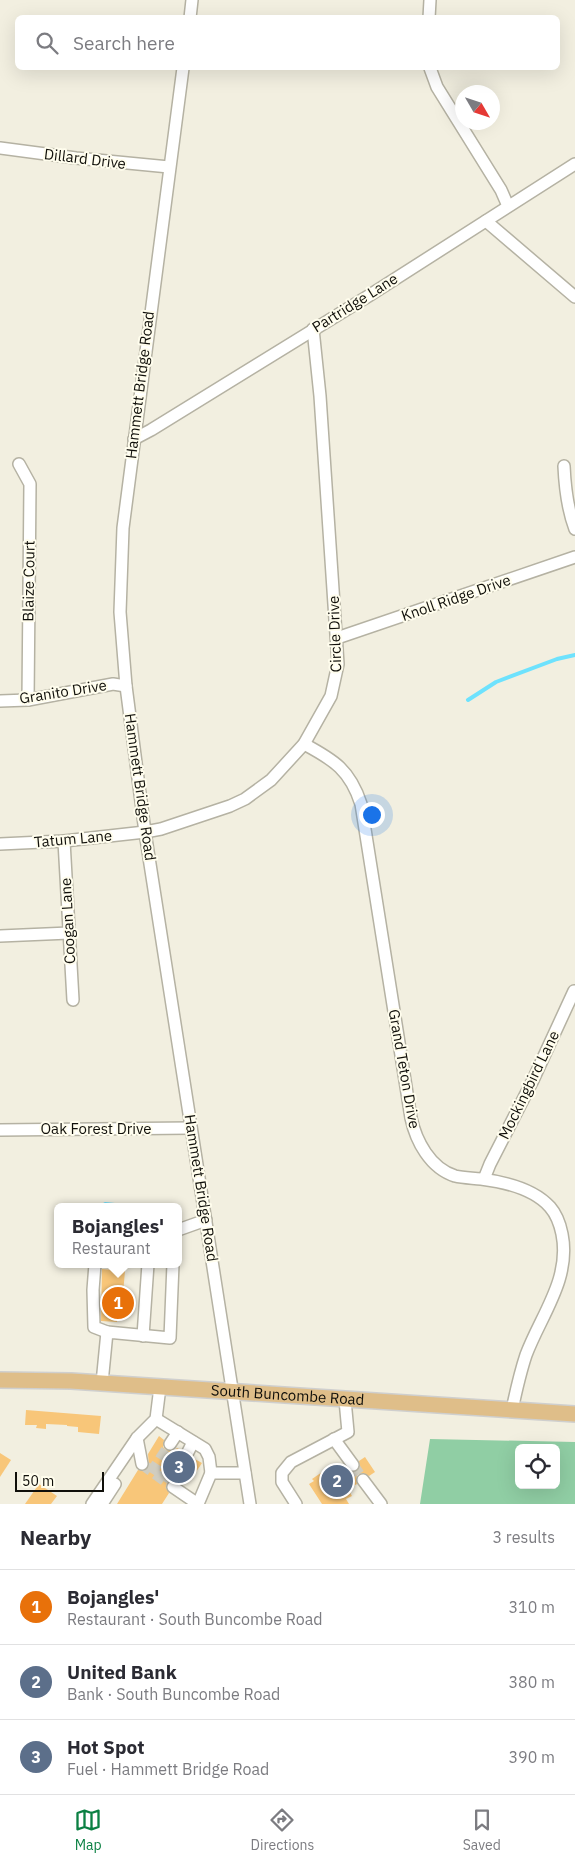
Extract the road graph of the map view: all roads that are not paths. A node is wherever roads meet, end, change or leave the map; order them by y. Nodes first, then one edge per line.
1 (192, 0) edge
2 (430, 0) edge
3 (190, 15) edge
4 (429, 15) edge
5 (183, 70) edge
6 (431, 70) edge
7 (0, 148) edge
8 (575, 164) edge
9 (169, 167) junction
10 (508, 206) junction
11 (486, 221) junction
12 (575, 298) edge
13 (313, 329) junction
14 (134, 439) junction
15 (19, 464) dead end
16 (564, 466) dead end
17 (575, 529) edge
18 (575, 557) edge
19 (337, 638) junction
20 (126, 686) junction
21 (28, 700) junction
22 (0, 701) edge
23 (304, 744) junction
24 (145, 832) junction
25 (64, 841) junction
26 (0, 844) edge
27 (69, 933) junction
28 (0, 936) edge
29 (574, 991) edge
30 (73, 1000) dead end
31 (191, 1128) junction
32 (0, 1130) edge
33 (484, 1179) junction
34 (206, 1220) junction
35 (182, 1229) edge
36 (95, 1268) edge
37 (148, 1268) edge
38 (173, 1268) edge
39 (108, 1332) junction
40 (143, 1336) junction
41 (0, 1380) edge
42 (102, 1383) junction
43 (160, 1387) junction
44 (233, 1392) junction
45 (345, 1400) junction
46 (512, 1410) junction
47 (575, 1414) edge
48 (156, 1419) junction
49 (178, 1432) junction
50 (137, 1438) junction
51 (334, 1439) junction
52 (193, 1442) junction
53 (170, 1444) tunnel mouth
54 (187, 1454) tunnel mouth
55 (124, 1458) junction
56 (142, 1464) tunnel mouth
57 (353, 1465) tunnel mouth
58 (212, 1473) junction
59 (245, 1473) junction
60 (363, 1480) tunnel mouth
61 (173, 1487) tunnel mouth
62 (92, 1504) edge
63 (102, 1504) edge
64 (198, 1504) edge
65 (250, 1504) edge
66 (296, 1504) edge
67 (381, 1504) edge

1 - 3 street
2 - 4 street
5 - 9 street, Hammett Bridge Road
6 - 10 street
7 - 9 street, Dillard Drive
8 - 10 street, Partridge Lane
9 - 14 street, Hammett Bridge Road
10 - 11 street, Partridge Lane
11 - 12 street
11 - 13 street, Partridge Lane
13 - 14 street, Partridge Lane
13 - 19 street, Circle Drive
14 - 20 street, Hammett Bridge Road
15 - 21 street, Blaize Court
16 - 17 street
18 - 19 street, Knoll Ridge Drive
19 - 23 street, Circle Drive
20 - 21 street, Granito Drive
20 - 24 street, Hammett Bridge Road
21 - 22 street, Granito Drive
23 - 24 street, Circle Drive
23 - 33 street, Grand Teton Drive
24 - 25 street, Tatum Lane
24 - 31 street, Hammett Bridge Road
25 - 26 street, Tatum Lane
25 - 27 street, Coogan Lane
27 - 28 street
27 - 30 street, Coogan Lane
29 - 33 street, Mockingbird Lane
31 - 32 street, Oak Forest Drive
31 - 34 street, Hammett Bridge Road
33 - 46 street, Grand Teton Drive
34 - 35 street
34 - 44 street, Hammett Bridge Road
36 - 39 street
37 - 40 street
38 - 40 street
39 - 40 street
39 - 42 street
41 - 42 main road, South Buncombe Road
42 - 43 main road, South Buncombe Road
43 - 44 main road, South Buncombe Road
43 - 48 street
44 - 45 main road, South Buncombe Road
44 - 59 street, Hammett Bridge Road
45 - 46 main road, South Buncombe Road
45 - 51 street
46 - 47 main road, South Buncombe Road
48 - 49 street
48 - 50 street
49 - 52 street
49 - 53 street
50 - 55 street
50 - 56 street
51 - 57 street
51 - 66 street
52 - 54 street
52 - 58 street
55 - 62 street
55 - 63 street
58 - 59 street
58 - 64 street
59 - 65 street, Hammett Bridge Road
60 - 67 street
61 - 64 street

